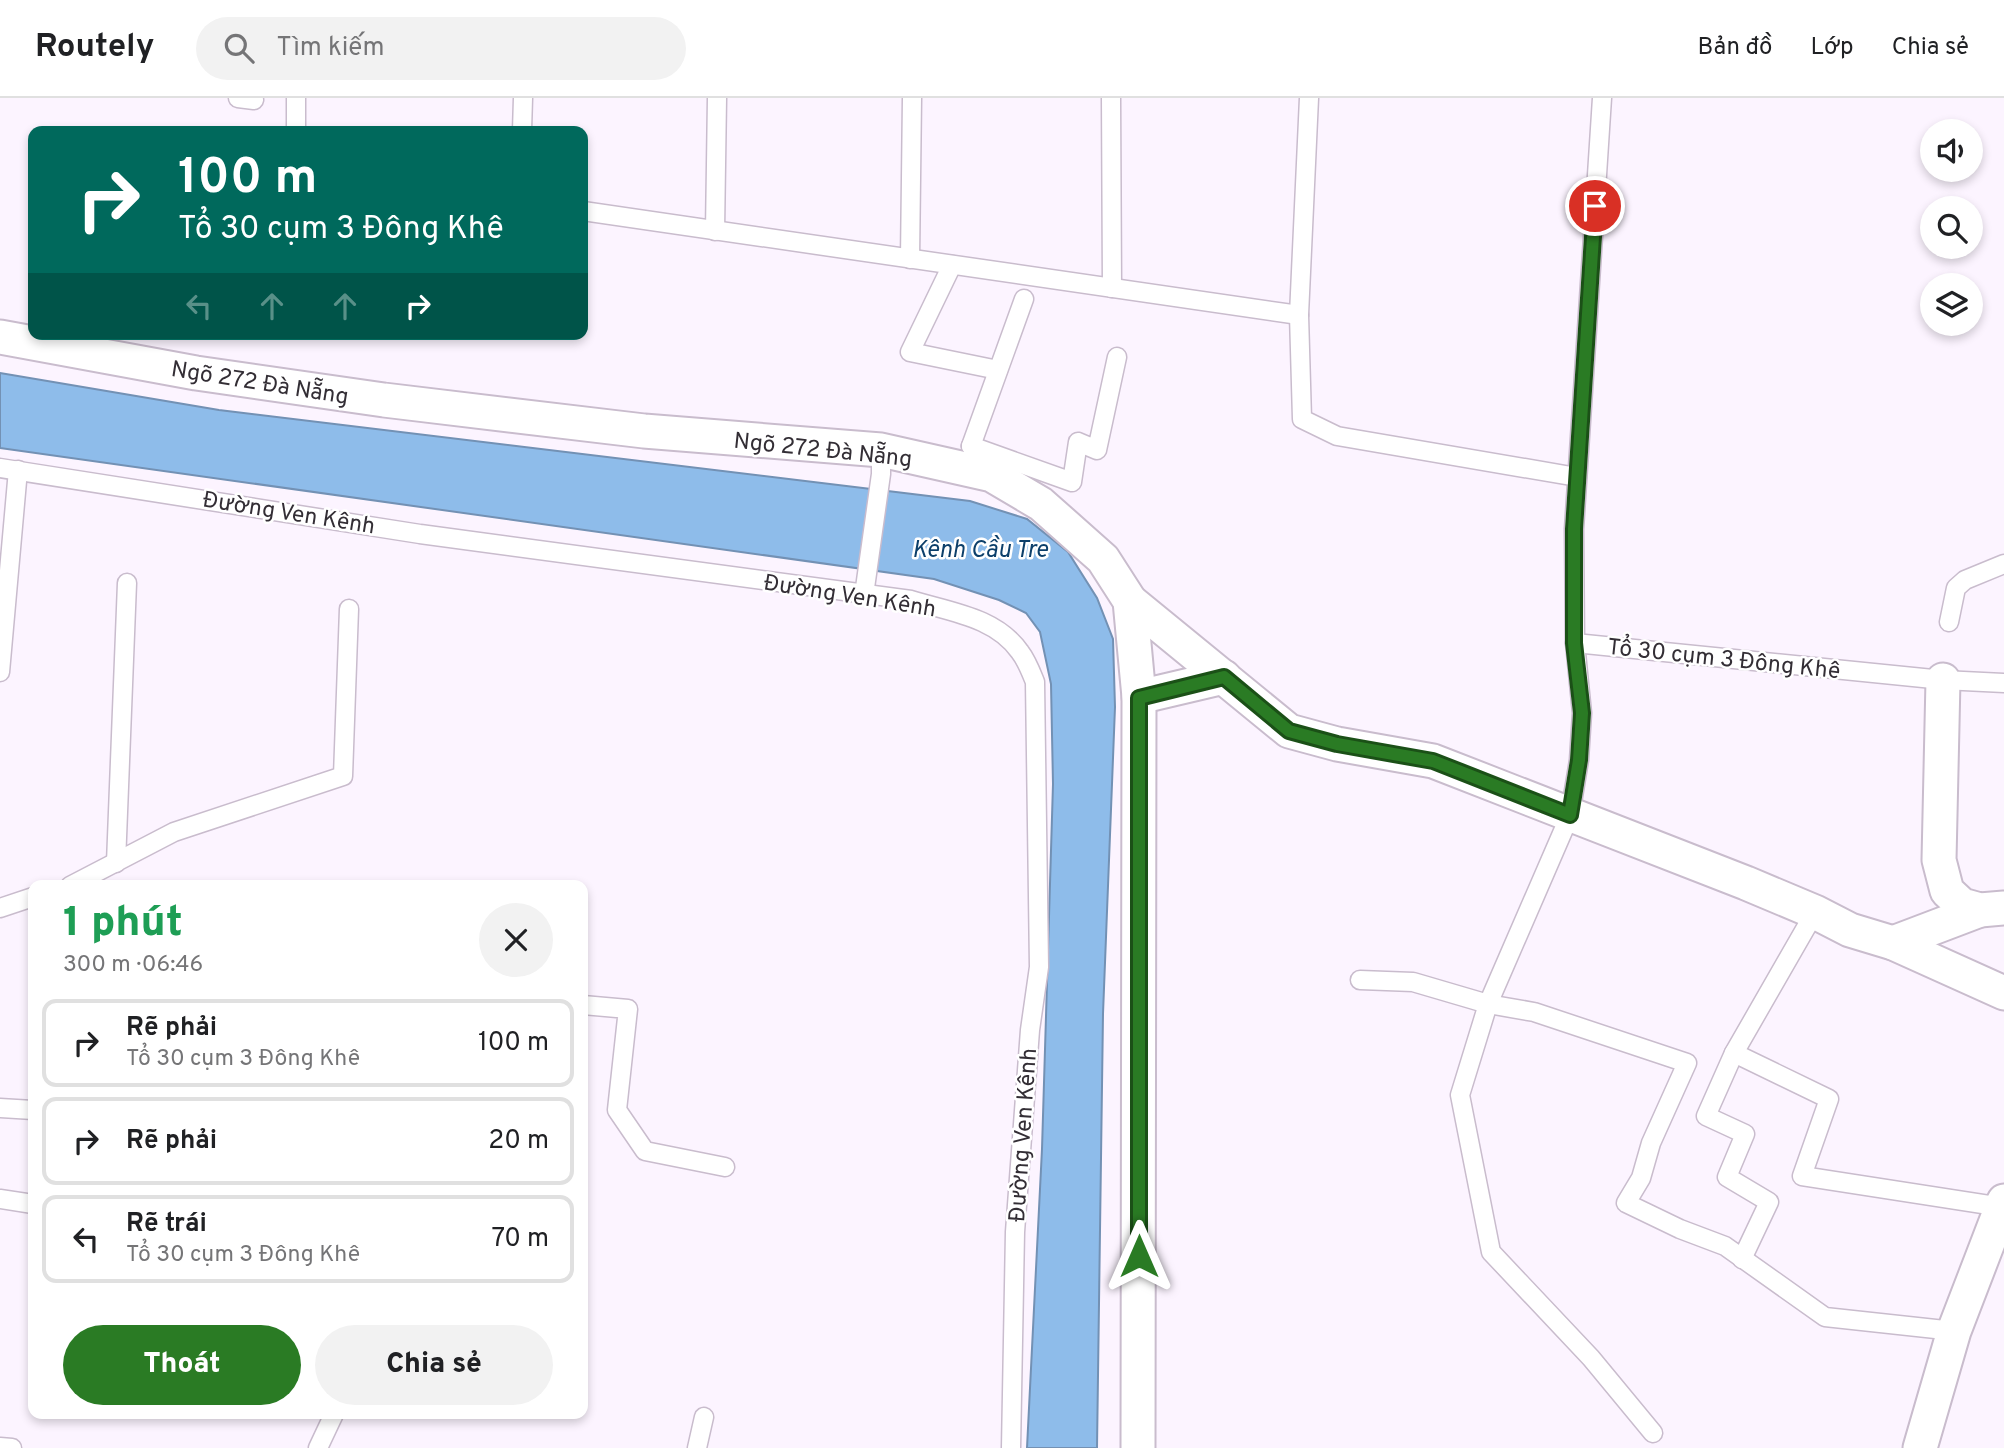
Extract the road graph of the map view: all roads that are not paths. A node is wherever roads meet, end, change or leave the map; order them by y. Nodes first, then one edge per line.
1 (296, 98) edge
2 (523, 98) edge
3 (717, 98) edge
4 (912, 98) edge
5 (1111, 98) edge
6 (1309, 98) edge
7 (1602, 98) edge
8 (296, 126) edge
9 (523, 126) edge
10 (588, 212) edge
11 (715, 231) junction
12 (910, 259) junction
13 (953, 265) junction
14 (1112, 288) junction
15 (1024, 299) dead end
16 (1299, 315) junction
17 (0, 337) edge
18 (1117, 357) dead end
19 (998, 370) junction
20 (971, 446) junction
21 (881, 462) junction
22 (9, 469) edge
23 (992, 475) junction
24 (1577, 477) junction
25 (2004, 564) edge
26 (127, 583) dead end
27 (866, 588) junction
28 (1130, 601) junction
29 (349, 609) dead end
30 (1949, 622) dead end
31 (1574, 643) junction
32 (0, 672) edge
33 (1224, 677) junction
34 (1943, 680) junction
35 (2004, 683) edge
36 (1139, 698) junction
37 (1570, 815) junction
38 (116, 863) junction
39 (85, 880) edge
40 (28, 899) edge
41 (0, 908) edge
42 (1992, 909) edge
43 (1815, 912) junction
44 (1893, 943) junction
45 (1360, 980) dead end
46 (2004, 993) edge
47 (1488, 1004) junction
48 (588, 1005) edge
49 (1734, 1053) junction
50 (0, 1108) edge
51 (28, 1110) edge
52 (725, 1167) dead end
53 (0, 1199) edge
54 (28, 1203) edge
55 (2003, 1204) edge
56 (1742, 1258) junction
57 (1954, 1331) junction
58 (704, 1417) dead end
59 (332, 1419) edge
60 (1653, 1433) dead end
61 (0, 1447) edge
62 (12, 1448) edge
63 (318, 1448) edge
64 (697, 1448) edge
65 (1010, 1448) edge
66 (1138, 1448) edge
67 (1920, 1448) edge

1 - 8 lane
2 - 9 lane
3 - 11 lane
4 - 12 lane
5 - 14 lane
6 - 16 lane
7 - 24 lane
10 - 11 lane
11 - 12 lane
12 - 13 lane
13 - 14 lane
13 - 19 lane
14 - 16 lane
15 - 19 lane
16 - 24 lane
17 - 21 street, Ngõ 272 Đà Nẵng
18 - 20 lane
19 - 20 lane
20 - 23 lane
21 - 23 street, Ngõ 272 Đà Nẵng
21 - 27 lane
22 - 27 lane, Đường Ven Kênh
22 - 32 lane
23 - 28 street, Ngõ 272 Đà Nẵng
24 - 31 lane
25 - 30 lane
26 - 38 lane
27 - 65 lane, Đường Ven Kênh
28 - 33 street
28 - 36 street, Ngõ 272 Đà Nẵng
29 - 38 lane
31 - 34 lane, Tổ 30 cụm 3 Đông Khê
31 - 37 lane, Tổ 30 cụm 3 Đông Khê
33 - 36 street
33 - 37 street
34 - 35 lane, Tổ 30 cụm 3 Đông Khê
34 - 42 street
36 - 66 street, Ngõ 272 Đà Nẵng
37 - 43 street
37 - 47 lane, Tổ 30 cụm 3 Đông Khê
38 - 39 lane
40 - 41 lane
42 - 44 street
43 - 44 street
43 - 49 lane
44 - 46 street
45 - 47 lane
47 - 56 lane
47 - 60 lane, Tổ 30 cụm 3 Đông Khê
48 - 52 lane
49 - 55 lane
49 - 56 lane
50 - 51 lane
53 - 54 lane
55 - 57 street
56 - 57 lane
57 - 67 street
58 - 64 lane
59 - 63 lane
61 - 62 lane

